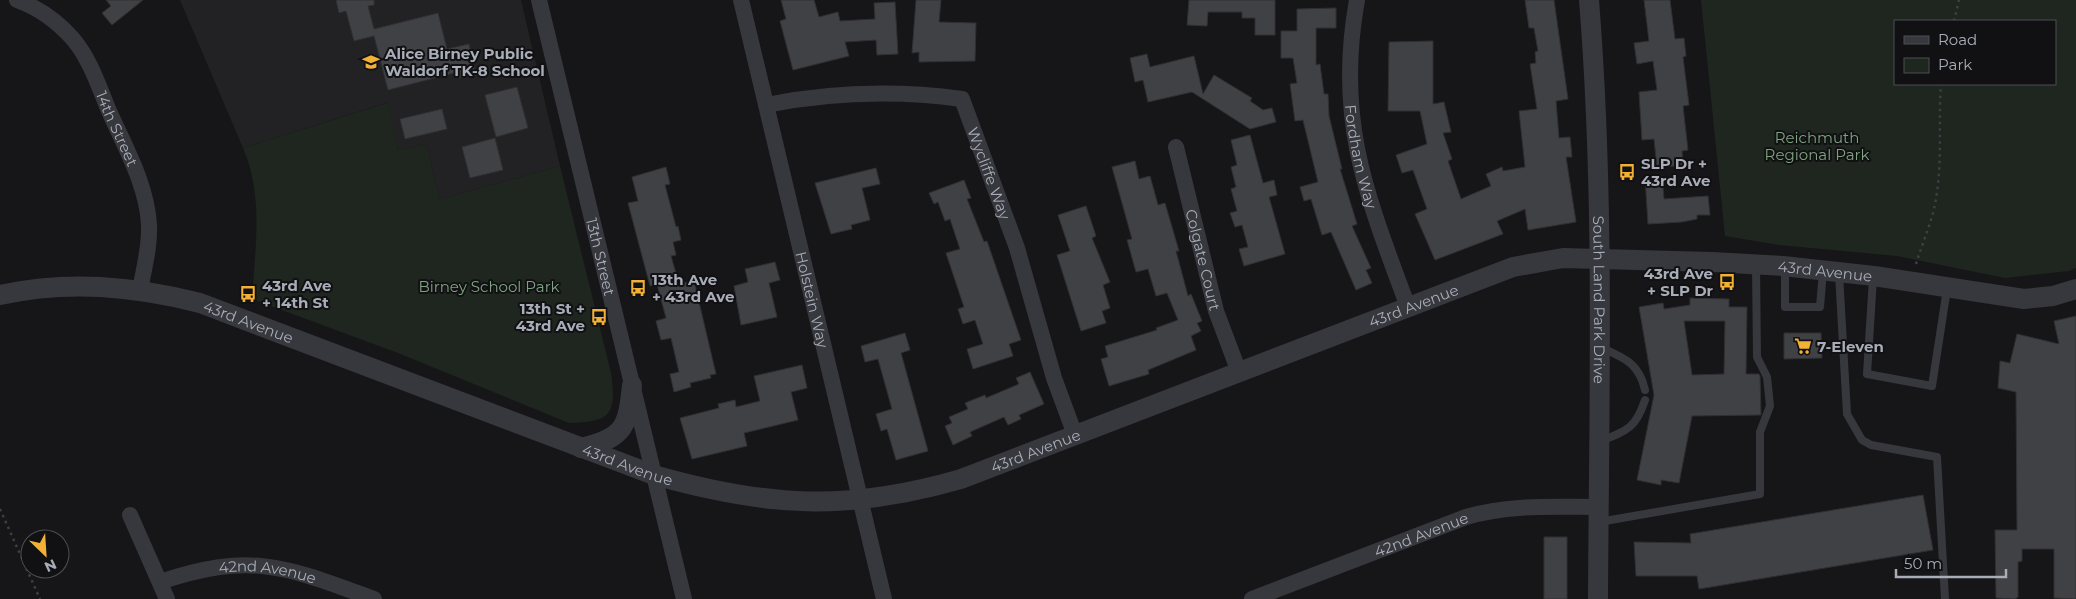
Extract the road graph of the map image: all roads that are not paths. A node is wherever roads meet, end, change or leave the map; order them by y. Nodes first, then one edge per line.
1 (17, 0) edge
2 (539, 0) edge
3 (741, 0) edge
4 (1357, 0) edge
5 (1589, 0) edge
6 (766, 104) junction
7 (1176, 147) dead end
8 (1600, 258) junction
9 (1756, 265) junction
10 (1785, 267) junction
11 (1831, 271) junction
12 (1874, 276) junction
13 (1948, 287) junction
14 (2076, 289) edge
15 (140, 290) junction
16 (0, 295) edge
17 (1408, 307) junction
18 (1600, 348) junction
19 (1239, 372) junction
20 (632, 385) junction
21 (1645, 390) dead end
22 (1645, 400) dead end
23 (1075, 435) junction
24 (1599, 441) junction
25 (582, 448) junction
26 (654, 475) junction
27 (860, 500) junction
28 (1599, 514) junction
29 (130, 515) dead end
30 (160, 582) junction
31 (167, 599) edge
32 (374, 599) edge
33 (684, 599) edge
34 (884, 599) edge
35 (1252, 599) edge
36 (1598, 599) edge
37 (1944, 599) edge

1 - 15 street, 14th Street
2 - 20 street, 13th Street
3 - 6 street, Holstein Way
4 - 17 street, Fordham Way
5 - 8 street, South Land Park Drive
6 - 23 street, Wycliffe Way
6 - 27 street, Holstein Way
7 - 19 street, Colgate Court
8 - 9 street, 43rd Avenue
8 - 17 street, 43rd Avenue
8 - 18 street, South Land Park Drive
9 - 10 street, 43rd Avenue
9 - 28 lane
10 - 11 street, 43rd Avenue
10 - 11 lane
11 - 12 street, 43rd Avenue
11 - 37 lane
12 - 13 street, 43rd Avenue
12 - 13 lane
13 - 14 street, 43rd Avenue
15 - 16 street, 43rd Avenue
15 - 25 street, 43rd Avenue
17 - 19 street, 43rd Avenue
18 - 21 lane
18 - 24 street, South Land Park Drive
19 - 23 street, 43rd Avenue
20 - 25 street
20 - 26 street, 13th Street
22 - 24 lane
23 - 27 street, 43rd Avenue
24 - 28 street, South Land Park Drive
25 - 26 street, 43rd Avenue
26 - 27 street, 43rd Avenue
26 - 33 street, 13th Street
27 - 34 street, Holstein Way
28 - 35 street, 42nd Avenue
28 - 36 street, South Land Park Drive
29 - 30 street
30 - 31 street
30 - 32 street, 42nd Avenue

